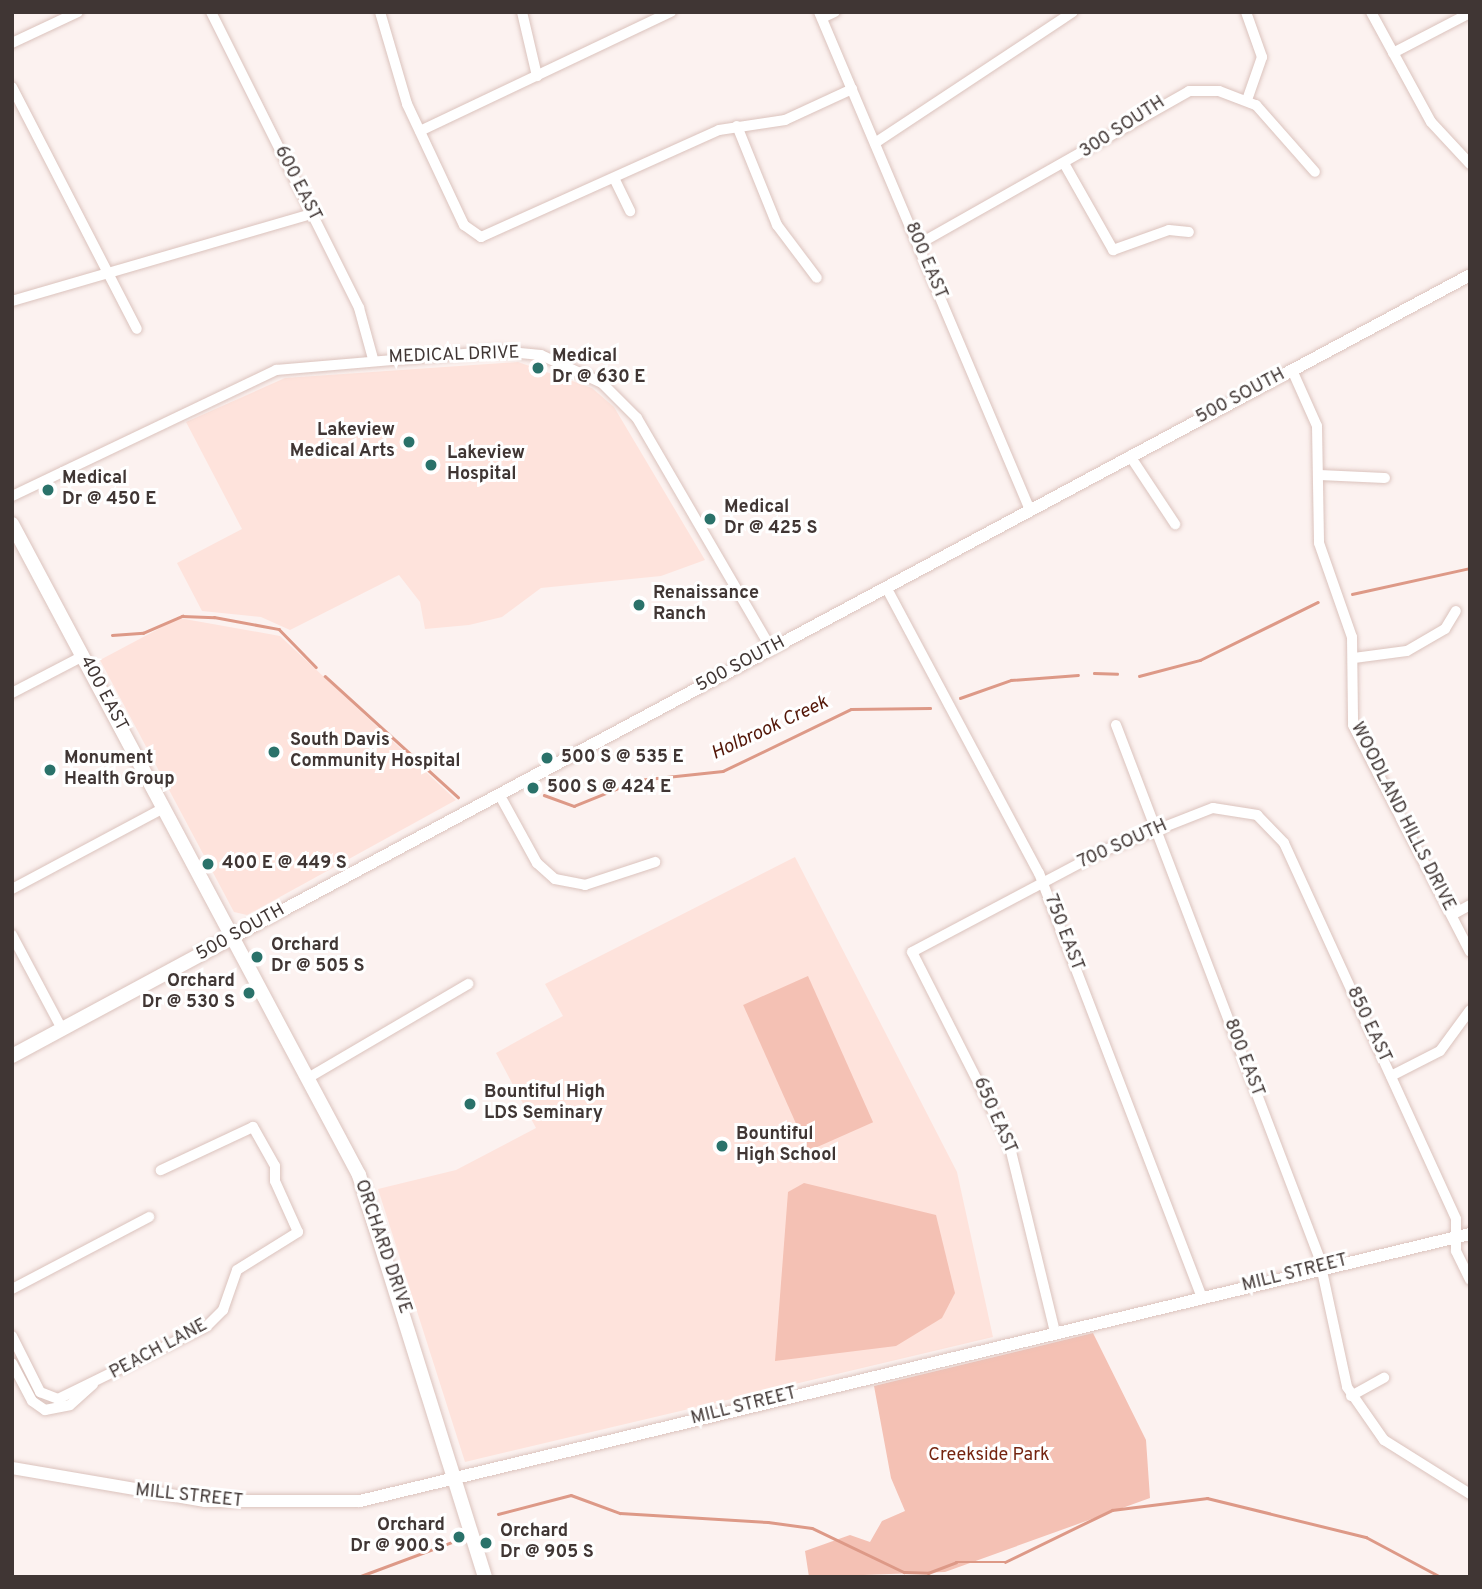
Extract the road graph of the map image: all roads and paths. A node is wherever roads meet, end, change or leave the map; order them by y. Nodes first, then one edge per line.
1 (78, 12) edge
2 (211, 12) edge
3 (380, 12) edge
4 (522, 12) edge
5 (671, 12) edge
6 (835, 12) edge
7 (1073, 12) edge
8 (1246, 12) edge
9 (1371, 12) edge
10 (1470, 13) edge
11 (820, 15) edge
12 (12, 43) edge
13 (1393, 53) junction
14 (537, 76) junction
15 (12, 87) edge
16 (852, 89) junction
17 (1247, 100) junction
18 (737, 126) junction
19 (420, 131) junction
20 (875, 143) junction
21 (1470, 164) edge
22 (1065, 165) junction
23 (1315, 173) dead end
24 (614, 178) junction
25 (629, 211) dead end
26 (312, 214) junction
27 (1189, 232) dead end
28 (919, 244) junction
29 (1470, 275) edge
30 (108, 276) junction
31 (817, 278) dead end
32 (12, 301) edge
33 (137, 329) dead end
34 (373, 359) junction
35 (1292, 370) junction
36 (1130, 456) junction
37 (1319, 475) junction
38 (1385, 478) dead end
39 (12, 496) edge
40 (1030, 510) junction
41 (12, 524) edge
42 (1175, 524) dead end
43 (886, 587) junction
44 (1456, 611) dead end
45 (771, 648) junction
46 (83, 656) junction
47 (1354, 659) junction
48 (12, 693) edge
49 (1116, 725) dead end
50 (499, 794) junction
51 (164, 808) junction
52 (1266, 820) joint
53 (1156, 829) junction
54 (655, 862) dead end
55 (1043, 882) junction
56 (12, 889) edge
57 (1470, 905) edge
58 (1452, 915) junction
59 (12, 935) edge
60 (233, 937) junction
61 (912, 952) joint
62 (1470, 952) edge
63 (468, 984) dead end
64 (1470, 1010) edge
65 (62, 1029) junction
66 (12, 1056) edge
67 (1391, 1076) junction
68 (308, 1078) junction
69 (161, 1170) dead end
70 (149, 1217) dead end
71 (1470, 1234) edge
72 (1456, 1237) junction
73 (1319, 1269) junction
74 (1470, 1280) edge
75 (12, 1289) edge
76 (1202, 1297) junction
77 (1055, 1332) junction
78 (12, 1336) edge
79 (12, 1363) edge
80 (1384, 1378) dead end
81 (93, 1384) junction
82 (1351, 1396) junction
83 (12, 1468) edge
84 (454, 1477) junction
85 (1470, 1494) edge
86 (485, 1577) edge

1 - 12 street
2 - 26 street, 600 EAST
3 - 19 street
4 - 14 street
5 - 14 street
6 - 11 street
7 - 20 street
8 - 17 street
9 - 13 street
10 - 13 street
11 - 16 street, 800 EAST
13 - 21 street
14 - 19 street
15 - 30 street
16 - 18 street
16 - 20 street, 800 EAST
17 - 22 street, 300 SOUTH
17 - 23 street, 300 SOUTH
18 - 24 street
18 - 31 street
19 - 24 street
20 - 28 street, 800 EAST
22 - 27 street
22 - 28 street, 300 SOUTH
24 - 25 street
26 - 30 street
26 - 34 street, 600 EAST
28 - 40 street, 800 EAST
29 - 35 street, 500 SOUTH
30 - 32 street
30 - 33 street
34 - 39 street, MEDICAL DRIVE
34 - 45 street, MEDICAL DRIVE
35 - 36 street, 500 SOUTH
35 - 37 street, WOODLAND HILLS DRIVE
36 - 40 street, 500 SOUTH
36 - 42 street
37 - 38 street
37 - 47 street, WOODLAND HILLS DRIVE
40 - 43 street, 500 SOUTH
41 - 46 main road, 400 EAST
43 - 45 street, 500 SOUTH
43 - 55 street, 750 EAST
44 - 47 street
45 - 50 street, 500 SOUTH
46 - 48 street
46 - 51 main road, 400 EAST
47 - 58 street, WOODLAND HILLS DRIVE
49 - 53 street, 800 EAST
50 - 54 street
50 - 60 street, 500 SOUTH
51 - 56 street
51 - 60 main road, 400 EAST
52 - 53 street, 700 SOUTH
52 - 67 street, 850 EAST
53 - 55 street, 700 SOUTH
53 - 73 street, 800 EAST
55 - 61 street, 700 SOUTH
55 - 76 street, 750 EAST
57 - 58 street
58 - 62 street, WOODLAND HILLS DRIVE
59 - 65 street
60 - 65 main road, 500 SOUTH
60 - 68 main road, ORCHARD DRIVE
61 - 77 street, 650 EAST
63 - 68 street
64 - 67 street
65 - 66 main road, 500 SOUTH
67 - 72 street, 850 EAST
68 - 84 main road, ORCHARD DRIVE
69 - 81 street, PEACH LANE
70 - 75 street
71 - 72 street, MILL STREET
72 - 73 street, MILL STREET
72 - 74 street, 850 EAST
73 - 76 street, MILL STREET
73 - 82 street, 800 EAST
76 - 77 street, MILL STREET
77 - 84 street, MILL STREET
78 - 81 street, PEACH LANE
79 - 81 street, PEACH LANE
80 - 82 street
82 - 85 street, 800 EAST
83 - 84 street, MILL STREET
84 - 86 main road, ORCHARD DRIVE

